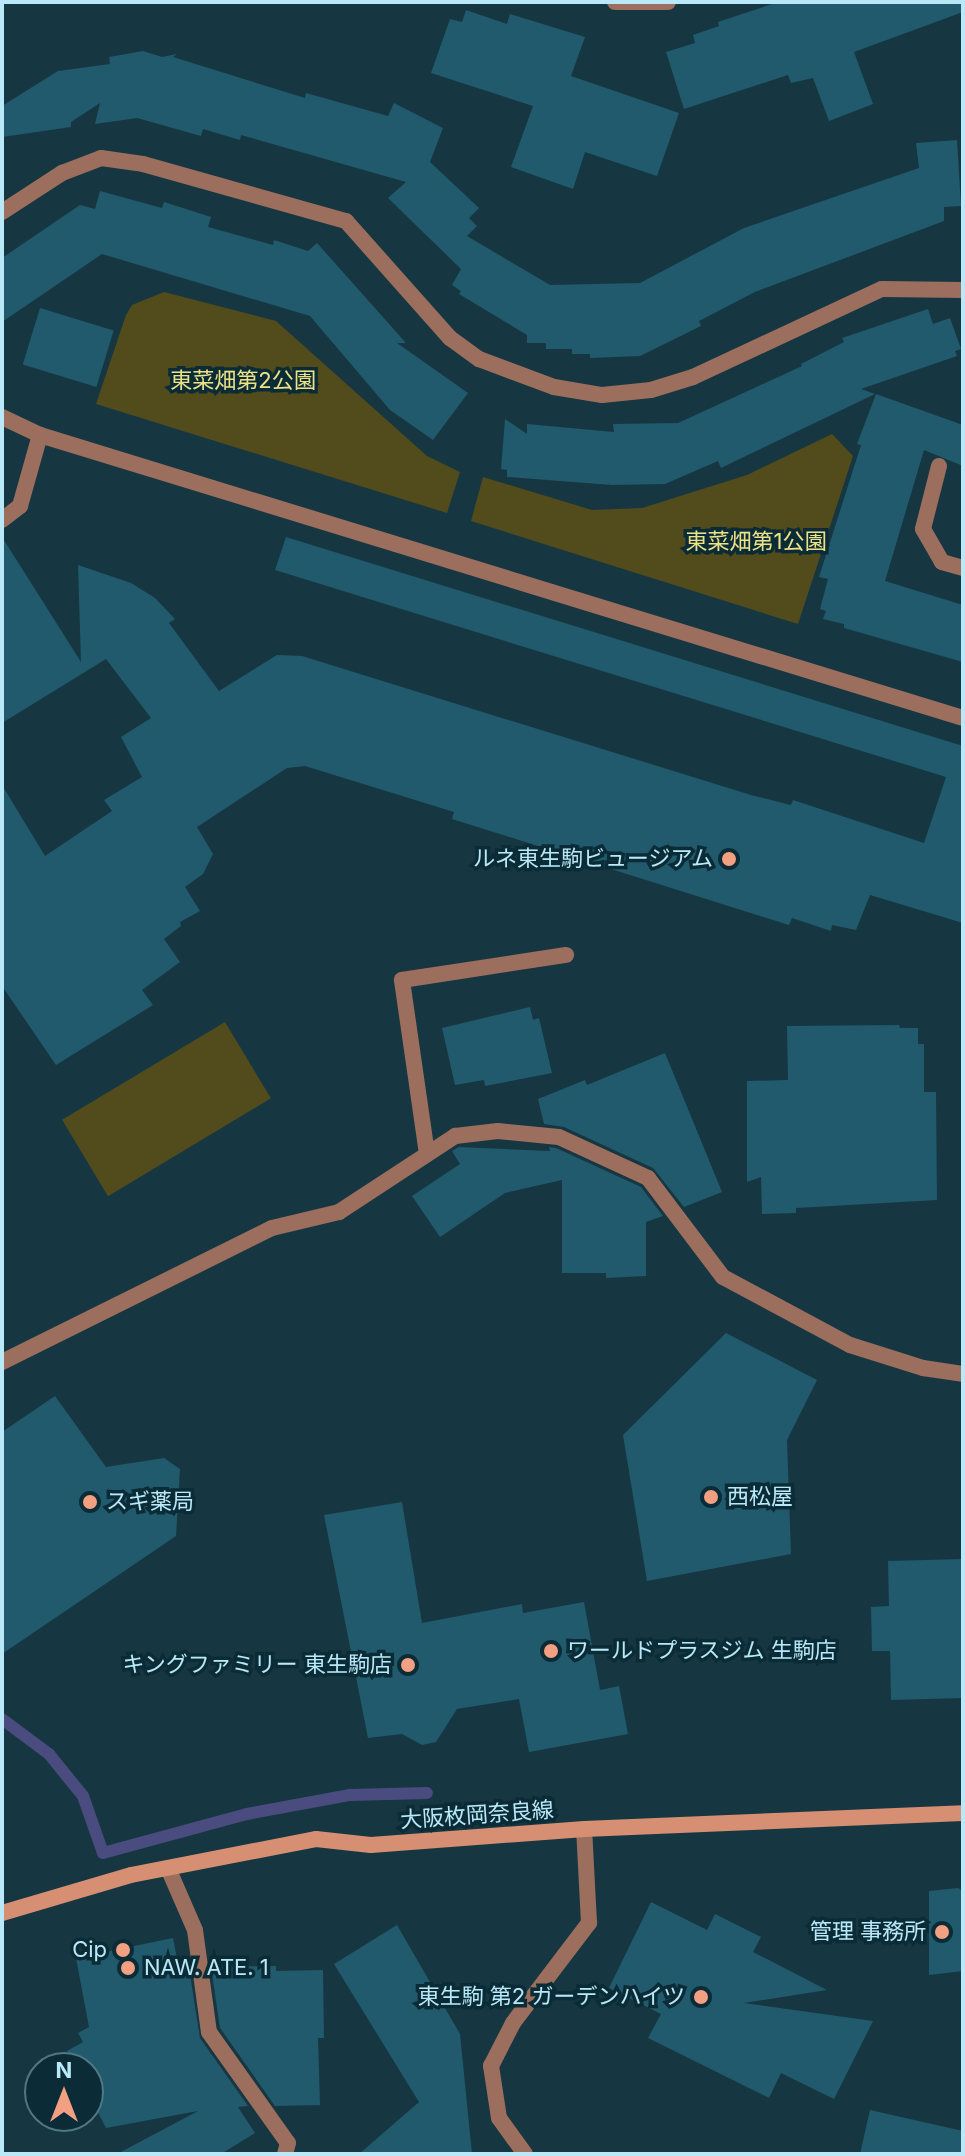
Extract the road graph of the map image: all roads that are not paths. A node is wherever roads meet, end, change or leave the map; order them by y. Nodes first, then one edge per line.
1 (615, 2) edge
2 (668, 2) edge
3 (2, 212) edge
4 (963, 290) edge
5 (2, 417) edge
6 (40, 435) junction
7 (939, 466) dead end
8 (2, 520) edge
9 (963, 568) edge
10 (963, 718) edge
11 (566, 955) dead end
12 (427, 1154) junction
13 (2, 1362) edge
14 (963, 1374) edge
15 (963, 1813) edge
16 (584, 1829) junction
17 (168, 1868) junction
18 (2, 1913) edge
19 (285, 2154) edge
20 (525, 2154) edge

1 - 2 street
3 - 4 street
5 - 6 street
6 - 8 street
6 - 10 street
7 - 9 street
11 - 12 street
12 - 13 street
12 - 14 street
15 - 16 main road, 大阪枚岡奈良線
16 - 17 main road, 大阪枚岡奈良線
16 - 20 street
17 - 18 main road, 大阪枚岡奈良線
17 - 19 street

